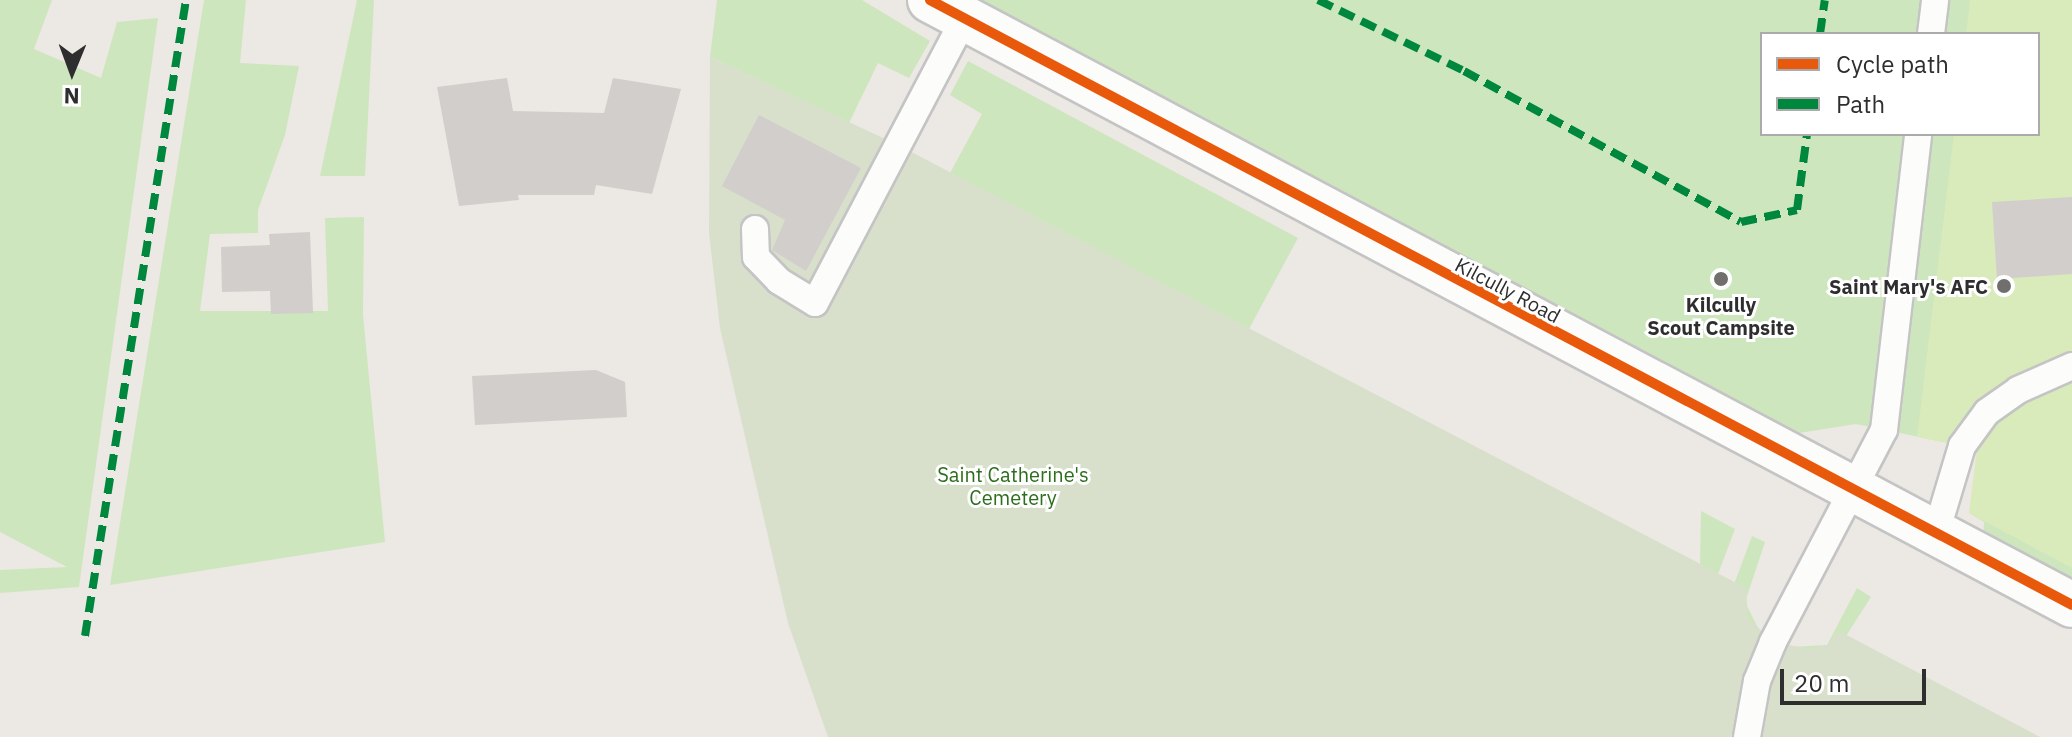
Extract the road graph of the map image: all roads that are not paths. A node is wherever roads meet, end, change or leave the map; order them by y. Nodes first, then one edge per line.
1 (1935, 0) edge
2 (947, 10) edge
3 (1931, 32) edge
4 (1918, 136) edge
5 (755, 229) dead end
6 (2072, 366) edge
7 (1852, 493) junction
8 (1935, 536) junction
9 (2072, 605) edge
10 (1747, 737) edge

1 - 3 lane
2 - 5 lane
2 - 7 street, Kilcully Road
4 - 7 lane
6 - 8 lane
7 - 8 street, Kilcully Road
7 - 10 lane
8 - 9 street, Kilcully Road

